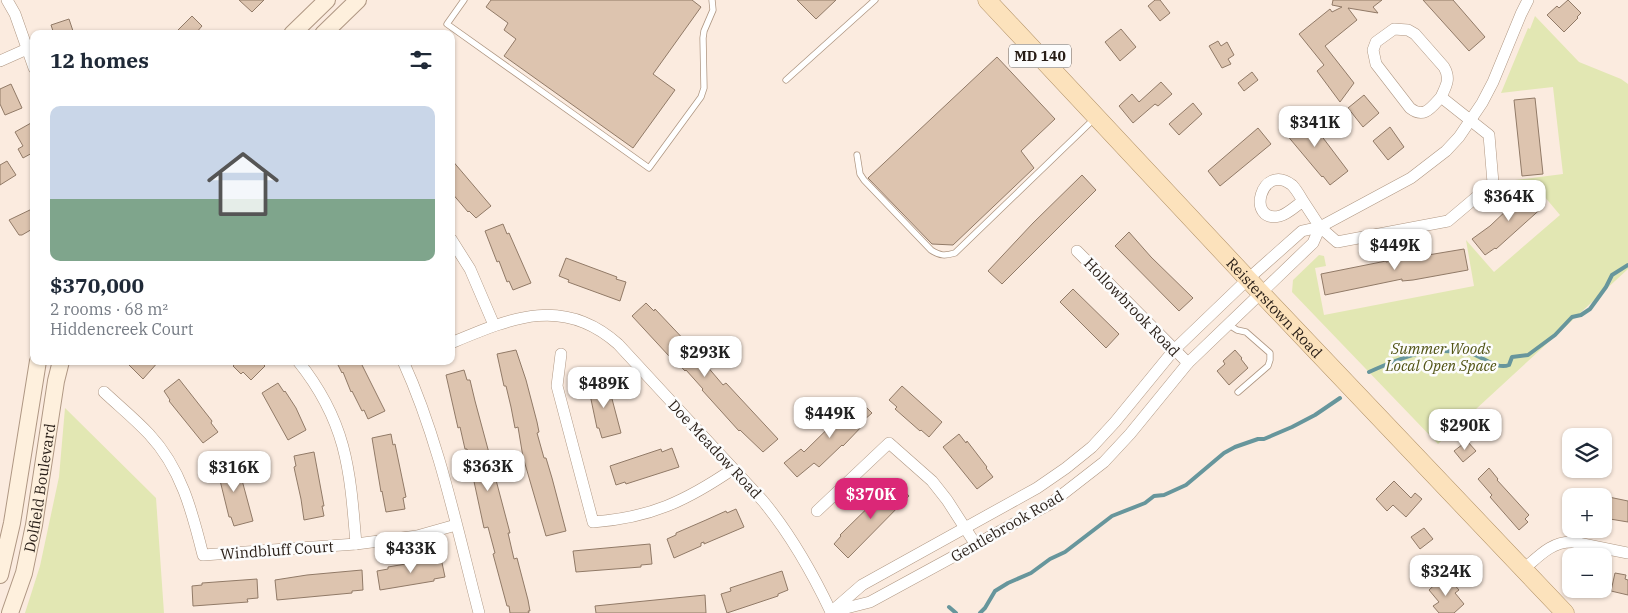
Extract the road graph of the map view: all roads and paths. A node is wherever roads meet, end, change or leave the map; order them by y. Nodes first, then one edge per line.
1 (7, 0) edge
2 (327, 0) edge
3 (358, 0) edge
4 (464, 0) edge
5 (712, 0) edge
6 (875, 0) edge
7 (987, 0) edge
8 (1528, 0) edge
9 (296, 30) edge
10 (328, 30) edge
11 (26, 48) junction
12 (30, 58) edge
13 (0, 61) edge
14 (786, 80) dead end
15 (1441, 97) junction
16 (1097, 116) junction
17 (1471, 121) junction
18 (857, 155) dead end
19 (1303, 201) dead end
20 (1320, 228) junction
21 (455, 246) edge
22 (1077, 251) dead end
23 (1248, 279) junction
24 (1260, 292) junction
25 (494, 325) junction
26 (1229, 325) junction
27 (455, 342) edge
28 (1174, 350) junction
29 (561, 354) dead end
30 (1188, 363) junction
31 (37, 365) edge
32 (60, 365) edge
33 (301, 365) edge
34 (407, 365) edge
35 (104, 392) dead end
36 (1238, 392) dead end
37 (733, 469) junction
38 (817, 512) dead end
39 (456, 525) junction
40 (965, 527) junction
41 (356, 544) junction
42 (976, 545) junction
43 (1628, 553) edge
44 (1524, 569) junction
45 (0, 575) edge
46 (10, 613) edge
47 (479, 613) edge
48 (830, 613) edge
49 (1565, 613) edge

1 - 11 street
2 - 9 main road
3 - 10 main road
4 - 5 lane
6 - 14 lane
7 - 16 main road, Reisterstown Road / MD 140
8 - 17 street, Gentlebrook Road
11 - 12 street
11 - 13 street
15 - 15 street
15 - 17 street
16 - 18 lane
16 - 23 main road, Reisterstown Road / MD 140
17 - 20 street, Gentlebrook Road
17 - 20 street
19 - 20 street
20 - 23 street, Gentlebrook Road
20 - 24 street, Gentlebrook Road
21 - 25 street
22 - 28 street, Hollowbrook Road
23 - 24 main road, Reisterstown Road / MD 140
23 - 28 street, Gentlebrook Road
24 - 26 street, Gentlebrook Road
24 - 44 main road, Reisterstown Road / MD 140
25 - 27 street, Doe Meadow Road
25 - 37 street, Doe Meadow Road
26 - 30 street, Gentlebrook Road
26 - 36 lane
28 - 30 street, Hollowbrook Road
28 - 40 street, Gentlebrook Road
29 - 37 street
30 - 42 street, Gentlebrook Road
31 - 45 main road, Dolfield Boulevard
32 - 46 main road, Dolfield Boulevard
33 - 41 street
34 - 39 street
35 - 41 street, Windbluff Court
37 - 48 street, Doe Meadow Road
38 - 40 street
39 - 41 street, Windbluff Court
39 - 47 street
40 - 42 street
40 - 48 street, Gentlebrook Road
42 - 48 street, Gentlebrook Road
43 - 44 street
44 - 49 main road, Reisterstown Road / MD 140

